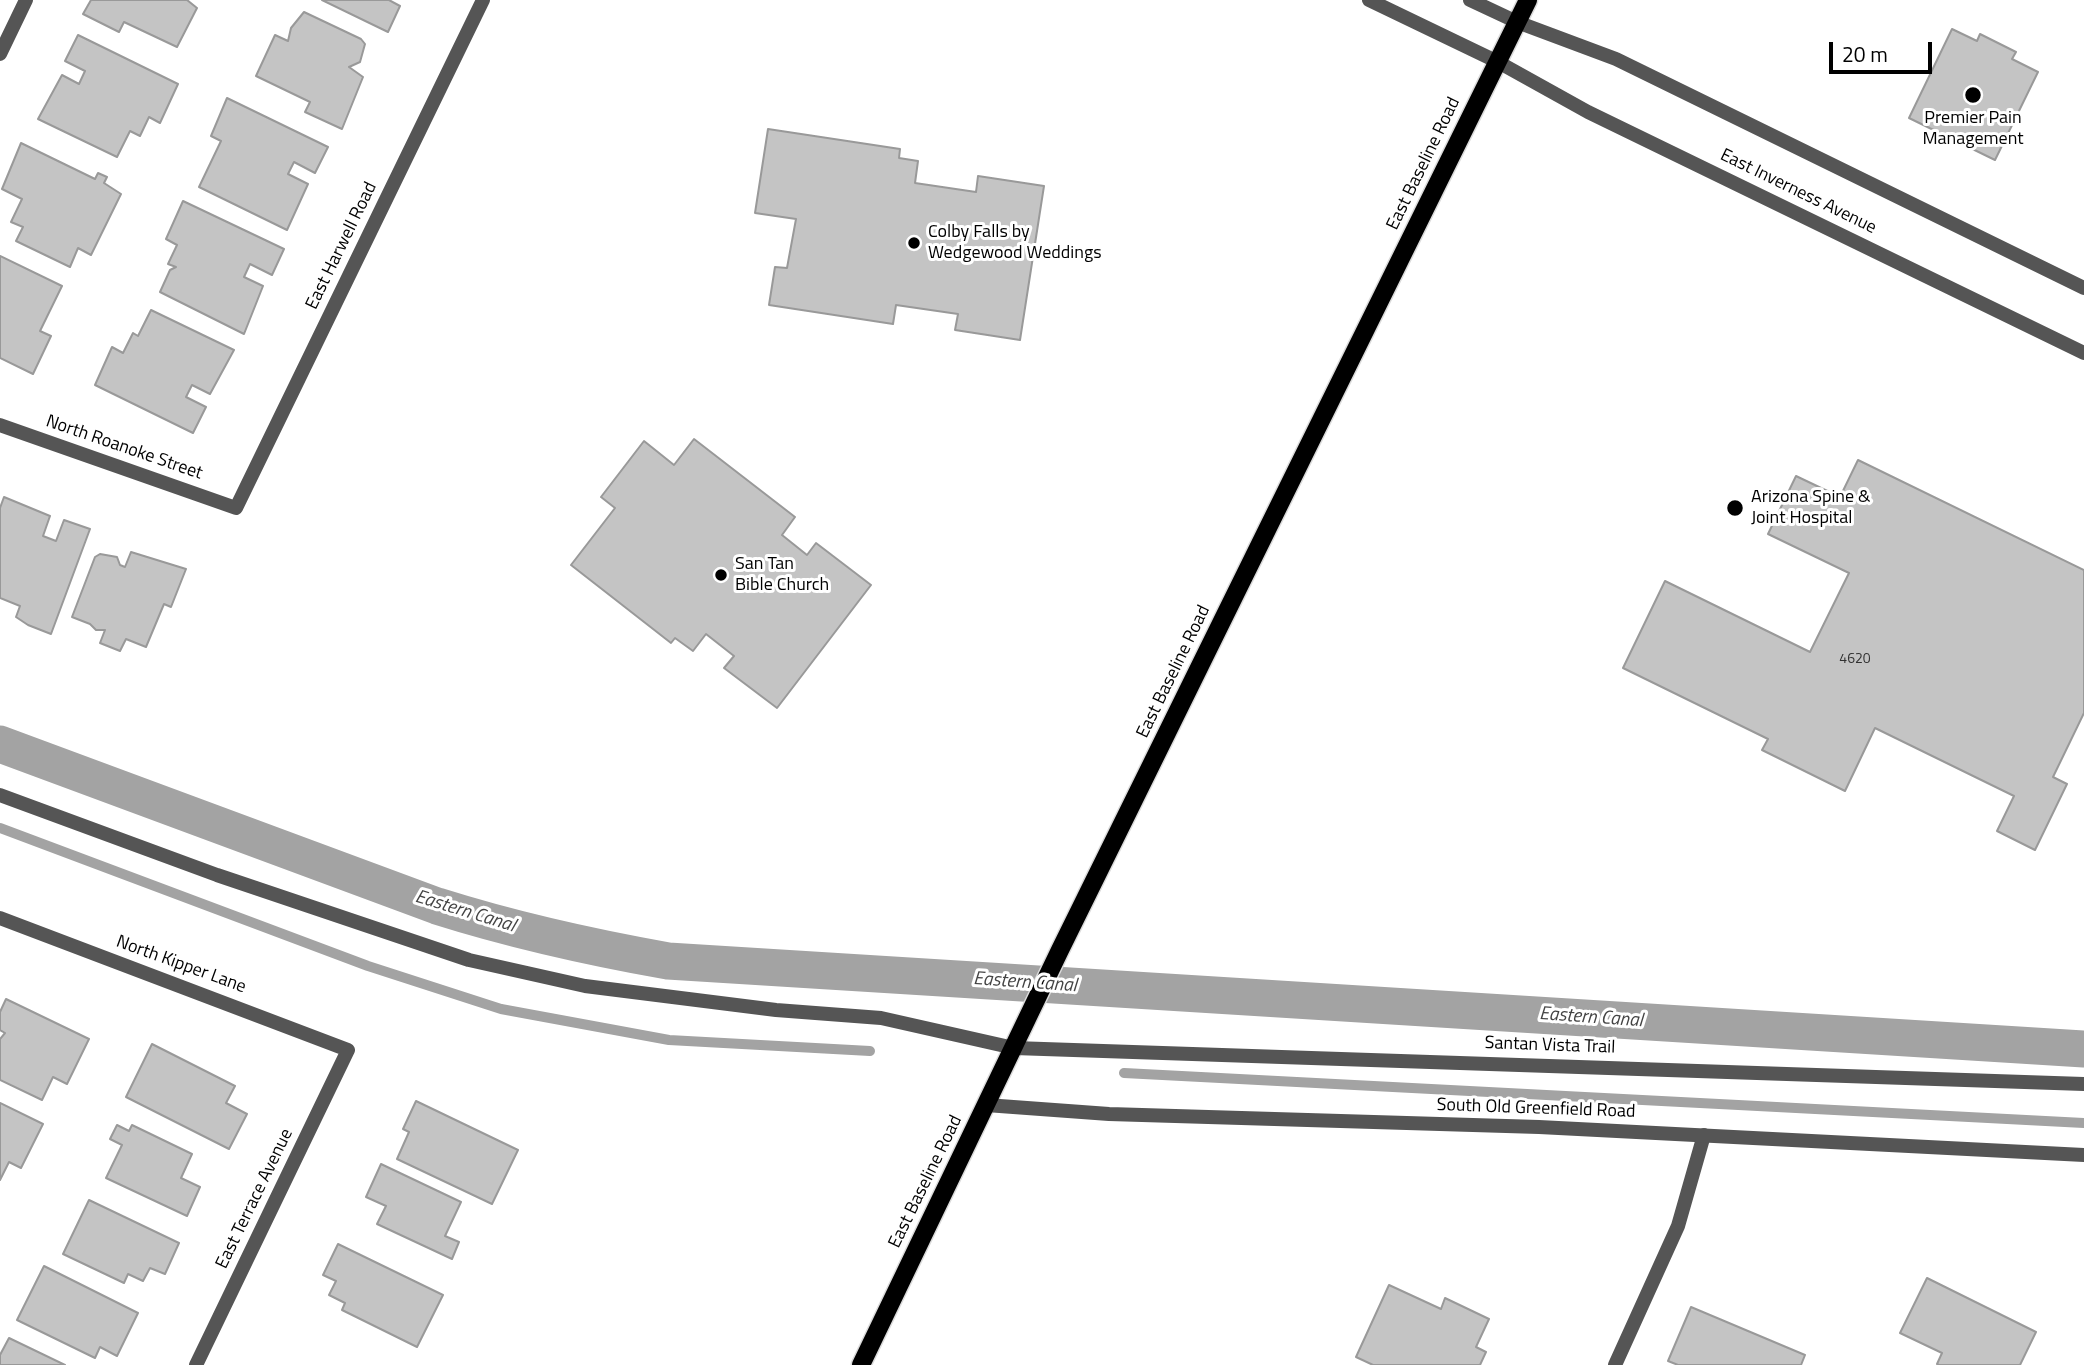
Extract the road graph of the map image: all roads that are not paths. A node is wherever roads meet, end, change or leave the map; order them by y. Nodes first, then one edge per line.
1 (26, 0) edge
2 (483, 0) edge
3 (1369, 0) edge
4 (1471, 0) edge
5 (1528, 0) edge
6 (1517, 22) junction
7 (0, 54) edge
8 (1498, 62) junction
9 (2084, 288) edge
10 (2084, 353) edge
11 (0, 425) edge
12 (236, 508) joint
13 (0, 795) edge
14 (0, 919) edge
15 (1014, 1048) junction
16 (348, 1050) joint
17 (2084, 1084) edge
18 (986, 1105) junction
19 (1703, 1135) junction
20 (2084, 1155) edge
21 (196, 1365) edge
22 (861, 1365) edge
23 (1615, 1365) edge

1 - 7 street
2 - 12 street, East Harwell Road
3 - 8 street, East Inverness Avenue
4 - 6 street
5 - 6 main road, East Baseline Road
6 - 8 main road, East Baseline Road
6 - 9 street
8 - 10 street, East Inverness Avenue
8 - 15 main road, East Baseline Road
11 - 12 street, North Roanoke Street
13 - 15 street, Santan Vista Trail
14 - 16 street, North Kipper Lane
15 - 17 street, Santan Vista Trail
15 - 18 main road, East Baseline Road
16 - 21 street, East Terrace Avenue
18 - 19 street, South Old Greenfield Road
18 - 22 main road, East Baseline Road
19 - 20 street, South Old Greenfield Road
19 - 23 street

